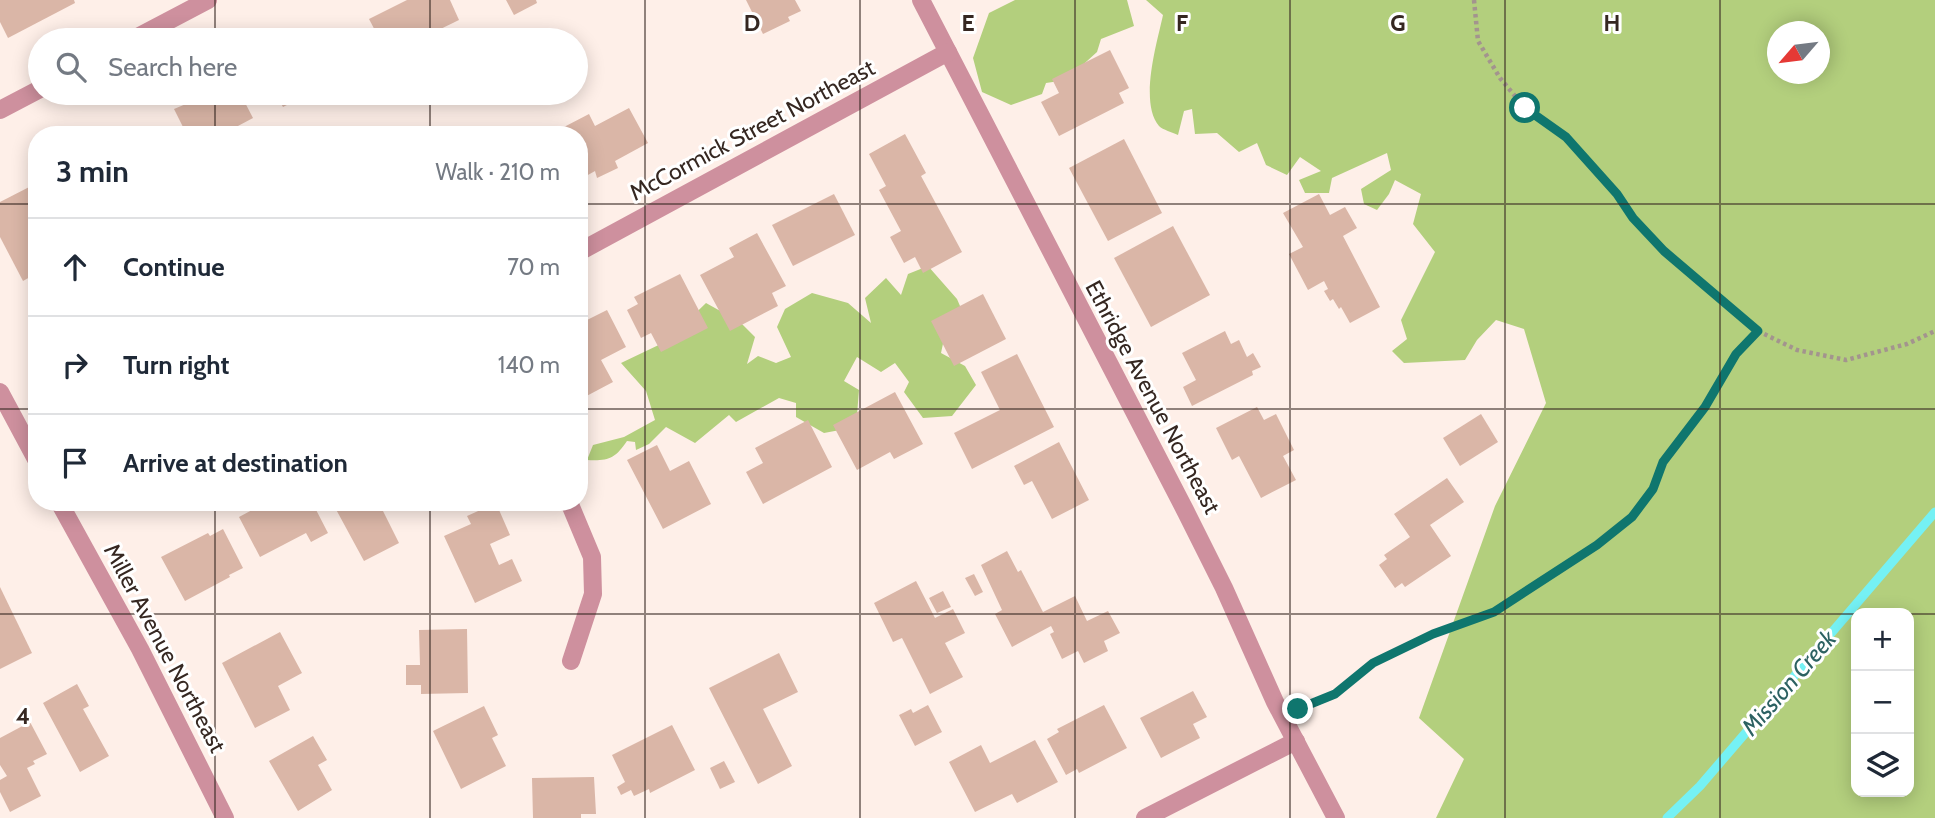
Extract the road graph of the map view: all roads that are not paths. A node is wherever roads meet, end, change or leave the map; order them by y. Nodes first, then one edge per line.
1 (208, 0) edge
2 (921, 0) edge
3 (155, 28) edge
4 (948, 52) junction
5 (28, 95) edge
6 (0, 110) edge
7 (588, 247) edge
8 (0, 392) edge
9 (28, 444) edge
10 (68, 511) edge
11 (573, 511) edge
12 (571, 661) dead end
13 (1296, 741) junction
14 (225, 818) edge
15 (1145, 818) edge
16 (1336, 818) edge

1 - 3 street
2 - 4 street, Ethridge Avenue Northeast
4 - 7 street, McCormick Street Northeast
4 - 13 street, Ethridge Avenue Northeast
5 - 6 street
8 - 9 street
10 - 14 street, Miller Avenue Northeast
11 - 12 street
13 - 15 street
13 - 16 street, Ethridge Avenue Northeast

